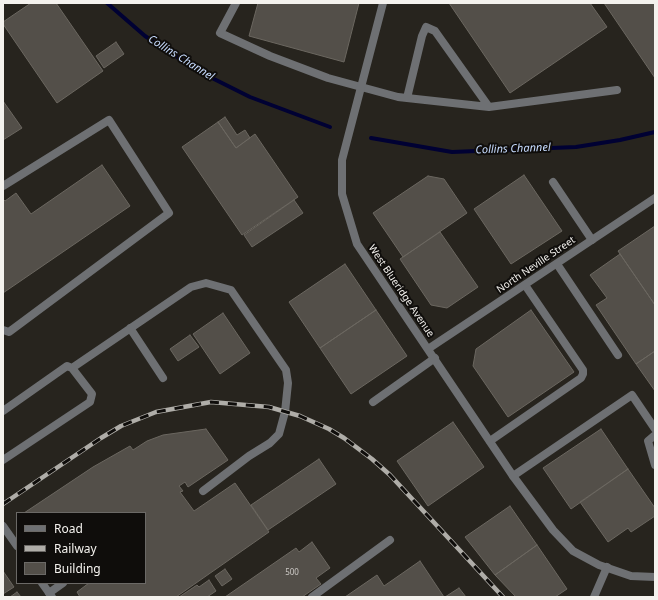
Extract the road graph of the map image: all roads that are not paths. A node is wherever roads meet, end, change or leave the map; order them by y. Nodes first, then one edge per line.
1 (236, 3) edge
2 (383, 3) edge
3 (361, 87) junction
4 (617, 90) dead end
5 (407, 98) junction
6 (489, 107) junction
7 (553, 182) dead end
8 (3, 186) edge
9 (655, 198) edge
10 (592, 240) junction
11 (556, 264) junction
12 (525, 285) junction
13 (130, 328) junction
14 (3, 330) edge
15 (428, 349) junction
16 (618, 355) dead end
17 (434, 358) junction
18 (72, 368) junction
19 (163, 378) dead end
20 (373, 402) dead end
21 (3, 411) edge
22 (655, 429) edge
23 (655, 435) edge
24 (490, 441) junction
25 (3, 460) edge
26 (655, 465) edge
27 (513, 476) junction
28 (203, 491) dead end
29 (3, 526) edge
30 (390, 540) dead end
31 (16, 545) edge
32 (607, 567) junction
33 (655, 577) edge
34 (43, 584) edge
35 (62, 584) edge
36 (50, 595) edge
37 (312, 597) edge
38 (594, 597) edge

1 - 3 street
2 - 3 street, West Blueridge Avenue
3 - 5 street
3 - 15 street, West Blueridge Avenue
4 - 6 street
5 - 6 street
5 - 6 street
7 - 10 street
8 - 14 street
9 - 10 street, North Neville Street
10 - 11 street, North Neville Street
11 - 12 street, North Neville Street
11 - 16 street
12 - 15 street, North Neville Street
12 - 24 street
13 - 18 street
13 - 19 street
13 - 28 street
15 - 17 street, West Blueridge Avenue
17 - 20 street
17 - 24 street, West Blueridge Avenue
18 - 21 street
18 - 25 street
22 - 27 street
23 - 26 street
24 - 27 street, West Blueridge Avenue
27 - 32 street, West Blueridge Avenue
29 - 31 street
30 - 37 street
32 - 33 street
32 - 38 street
34 - 36 street
35 - 36 street

